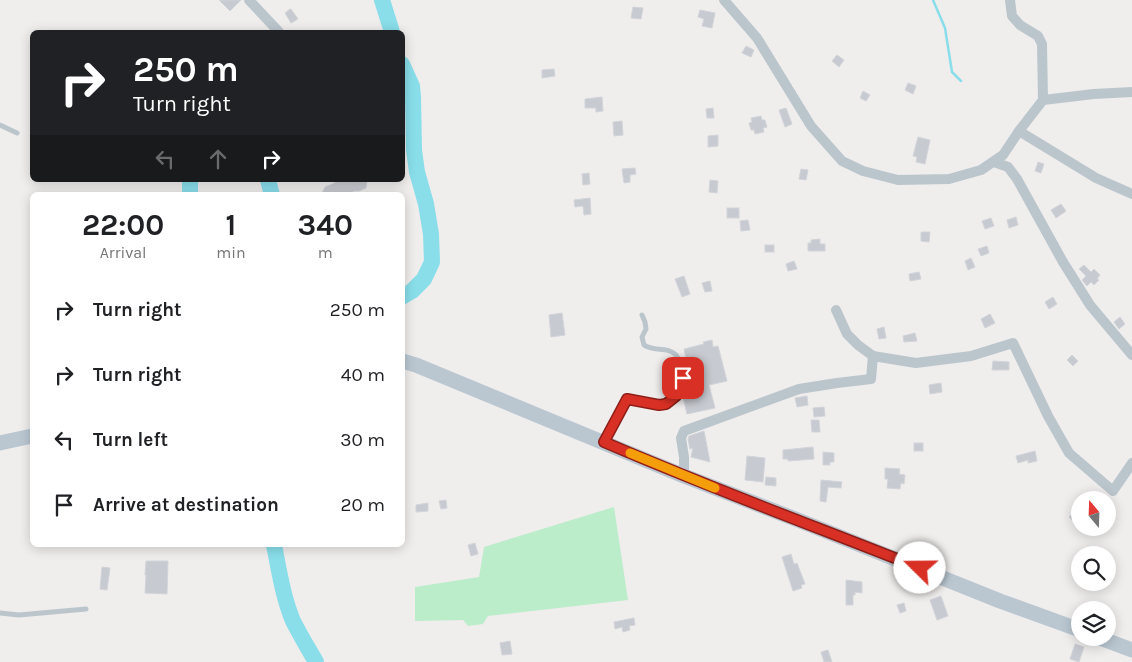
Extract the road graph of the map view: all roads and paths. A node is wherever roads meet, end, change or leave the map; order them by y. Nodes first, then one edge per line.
1 (249, 0) edge
2 (724, 0) edge
3 (1010, 0) edge
4 (277, 30) edge
5 (1132, 92) edge
6 (1043, 100) junction
7 (0, 125) edge
8 (1019, 132) junction
9 (17, 133) dead end
10 (994, 162) junction
11 (1132, 194) edge
12 (836, 310) dead end
13 (642, 315) dead end
14 (1132, 355) edge
15 (873, 356) junction
16 (405, 362) edge
17 (30, 436) edge
18 (604, 442) junction
19 (0, 443) edge
20 (1132, 464) edge
21 (684, 476) junction
22 (86, 609) dead end
23 (0, 613) edge
24 (1071, 627) edge
25 (1116, 644) edge
26 (1132, 650) edge

1 - 4 street
2 - 10 street
3 - 6 street
5 - 6 street
6 - 8 street
7 - 9 lane
8 - 10 street
8 - 11 street
10 - 14 street
12 - 15 street
13 - 18 lane
15 - 20 street
15 - 21 street
16 - 18 main road
17 - 19 main road
18 - 21 main road
21 - 24 main road
22 - 23 lane
25 - 26 main road

